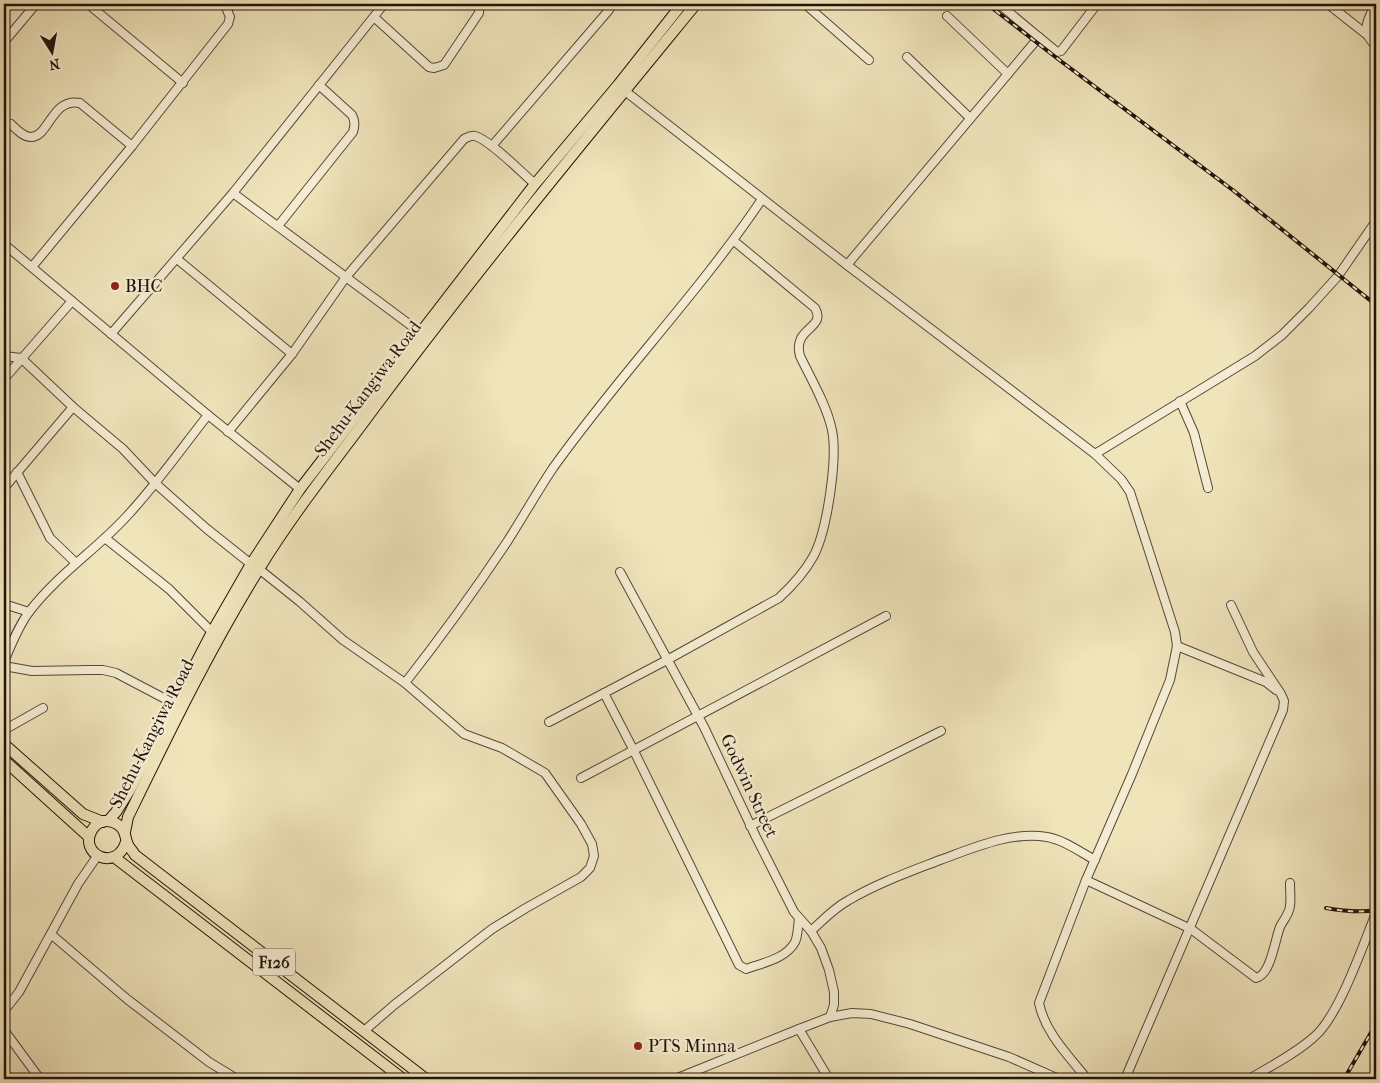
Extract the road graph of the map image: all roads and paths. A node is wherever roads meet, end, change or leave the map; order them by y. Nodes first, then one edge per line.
1 (36, 4) edge
2 (88, 4) edge
3 (220, 4) edge
4 (384, 4) edge
5 (611, 4) edge
6 (682, 4) edge
7 (696, 4) edge
8 (804, 4) edge
9 (999, 4) edge
10 (1086, 4) edge
11 (1328, 4) edge
12 (1375, 4) edge
13 (481, 5) edge
14 (229, 7) edge
15 (1094, 7) edge
16 (947, 16) dead end
17 (374, 17) junction
18 (1366, 34) junction
19 (1039, 37) junction
20 (4, 41) edge
21 (1376, 46) edge
22 (907, 57) dead end
23 (869, 60) dead end
24 (1008, 74) junction
25 (183, 83) junction
26 (319, 86) junction
27 (625, 90) junction
28 (970, 118) junction
29 (11, 124) dead end
30 (132, 146) junction
31 (492, 146) junction
32 (535, 184) junction
33 (233, 193) junction
34 (762, 199) junction
35 (1376, 221) edge
36 (278, 226) junction
37 (734, 241) junction
38 (4, 244) edge
39 (177, 259) junction
40 (847, 265) junction
41 (32, 267) junction
42 (346, 277) junction
43 (72, 300) junction
44 (421, 333) junction
45 (112, 334) junction
46 (292, 354) junction
47 (4, 356) edge
48 (21, 358) junction
49 (4, 379) edge
50 (1180, 401) junction
51 (73, 407) junction
52 (208, 415) junction
53 (228, 432) junction
54 (1095, 454) junction
55 (18, 472) junction
56 (155, 483) junction
57 (4, 488) edge
58 (1208, 488) dead end
59 (300, 489) junction
60 (105, 538) junction
61 (76, 563) junction
62 (255, 566) junction
63 (620, 572) dead end
64 (4, 604) edge
65 (1231, 606) dead end
66 (29, 612) junction
67 (886, 616) dead end
68 (212, 632) junction
69 (1177, 646) junction
70 (667, 660) junction
71 (4, 662) edge
72 (4, 666) edge
73 (405, 682) junction
74 (604, 693) junction
75 (1281, 694) junction
76 (174, 703) junction
77 (43, 708) dead end
78 (697, 715) junction
79 (550, 722) dead end
80 (4, 729) edge
81 (941, 731) dead end
82 (4, 744) edge
83 (633, 749) junction
84 (4, 760) edge
85 (581, 778) dead end
86 (106, 821) junction
87 (750, 826) junction
88 (89, 837) junction
89 (125, 837) junction
90 (98, 855) junction
91 (114, 857) junction
92 (1095, 860) junction
93 (1086, 880) junction
94 (1290, 883) dead end
95 (1376, 913) edge
96 (799, 918) junction
97 (1191, 929) junction
98 (811, 931) junction
99 (52, 935) junction
100 (280, 967) junction
101 (272, 978) junction
102 (4, 1011) edge
103 (830, 1017) junction
104 (799, 1029) junction
105 (4, 1030) edge
106 (364, 1031) junction
107 (40, 1079) edge
108 (237, 1079) edge
109 (403, 1079) edge
110 (426, 1079) edge
111 (675, 1079) edge
112 (829, 1079) edge
113 (1059, 1079) edge
114 (1087, 1079) edge
115 (1126, 1079) edge
116 (1249, 1079) edge

1 - 20 street
2 - 25 street
3 - 14 street
4 - 17 street
5 - 31 street
6 - 32 main road, Shehu Kangiwa Road
7 - 27 main road, Shehu Kangiwa Road
8 - 23 street
9 - 19 street
10 - 15 street
11 - 18 street
12 - 18 street
13 - 17 street
14 - 25 street
15 - 19 street
16 - 24 street
17 - 26 street
18 - 21 street
19 - 24 street
22 - 28 street
24 - 28 street
25 - 30 street
26 - 33 street
26 - 36 street
27 - 34 street
27 - 62 main road, Shehu Kangiwa Road
28 - 40 street
29 - 30 street
30 - 41 street
31 - 32 street
31 - 42 street
32 - 44 main road, Shehu Kangiwa Road
33 - 36 street
33 - 39 street
34 - 37 street
34 - 40 street
35 - 50 street
36 - 42 street
37 - 70 street
37 - 73 street
38 - 41 street
39 - 45 street
39 - 46 street
40 - 54 street
41 - 43 street
42 - 44 street
42 - 46 street
43 - 45 street
43 - 48 street
44 - 59 main road, Shehu Kangiwa Road
45 - 52 street
46 - 53 street
47 - 48 street
48 - 49 street
48 - 51 street
50 - 54 street
50 - 58 street
51 - 55 street
51 - 56 street
52 - 53 street
52 - 56 street
53 - 59 street
54 - 69 street
55 - 57 street
55 - 61 street
56 - 60 street
56 - 62 street
59 - 62 main road, Shehu Kangiwa Road
60 - 61 street
60 - 68 street
61 - 66 street
62 - 68 main road, Shehu Kangiwa Road
62 - 73 street
62 - 89 main road, Shehu Kangiwa Road
63 - 70 street, Godwin Street
64 - 66 street
65 - 75 street
66 - 71 street
67 - 78 street
68 - 76 main road, Shehu Kangiwa Road
69 - 75 street
69 - 92 street
70 - 74 street
70 - 78 street, Godwin Street
72 - 76 street
73 - 106 street
74 - 79 street
74 - 83 street
75 - 97 street
76 - 86 main road, Shehu Kangiwa Road
77 - 80 street
78 - 83 street
78 - 87 street, Godwin Street
81 - 87 street
82 - 86 main road, F126
83 - 85 street
83 - 96 street
84 - 88 main road
86 - 88 main road
86 - 89 main road, F126
87 - 96 street, Godwin Street
88 - 90 main road
89 - 91 main road
89 - 100 main road, F126
90 - 91 main road
90 - 99 street
91 - 101 main road, F126
92 - 93 street
92 - 98 street
93 - 97 street
93 - 114 street
94 - 97 street
95 - 116 street
96 - 98 street, Godwin Street
97 - 115 street
98 - 103 street, Godwin Street
99 - 102 street
99 - 108 street
100 - 101 main road
100 - 106 main road, F126
101 - 109 main road, F126
103 - 104 street
103 - 113 street
104 - 111 street
104 - 112 street
105 - 107 street
106 - 110 main road, F126

